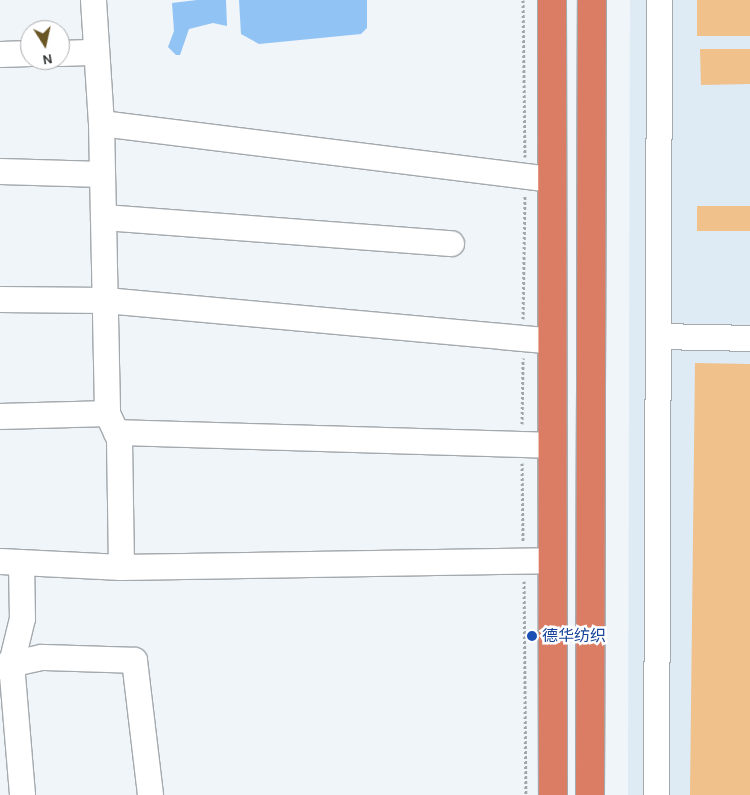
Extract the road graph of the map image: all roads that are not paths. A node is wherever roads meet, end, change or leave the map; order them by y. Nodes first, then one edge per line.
1 (93, 0) edge
2 (552, 0) edge
3 (592, 0) edge
4 (660, 0) edge
5 (96, 52) junction
6 (20, 53) edge
7 (70, 53) edge
8 (0, 54) edge
9 (101, 123) junction
10 (0, 171) edge
11 (102, 174) junction
12 (552, 179) junction
13 (103, 217) junction
14 (451, 243) dead end
15 (0, 299) edge
16 (105, 300) junction
17 (658, 336) junction
18 (750, 338) edge
19 (552, 341) junction
20 (0, 416) edge
21 (111, 422) junction
22 (551, 445) junction
23 (552, 560) junction
24 (10, 562) edge
25 (121, 567) junction
26 (5, 665) edge
27 (22, 795) edge
28 (150, 795) edge
29 (553, 795) edge
30 (590, 795) edge
31 (656, 795) edge

1 - 5 street
2 - 12 highway
3 - 30 highway
4 - 17 street
5 - 7 street
5 - 9 street
6 - 8 street
9 - 11 street
9 - 12 street
10 - 11 street
11 - 13 street
12 - 19 highway
13 - 14 street
13 - 16 street
15 - 16 street
16 - 19 street
16 - 21 street
17 - 18 street
17 - 31 street
19 - 22 highway
20 - 21 street
21 - 22 street
21 - 25 street
22 - 23 highway
23 - 25 street
23 - 29 highway
24 - 25 street
24 - 26 street
26 - 27 street
26 - 28 street

